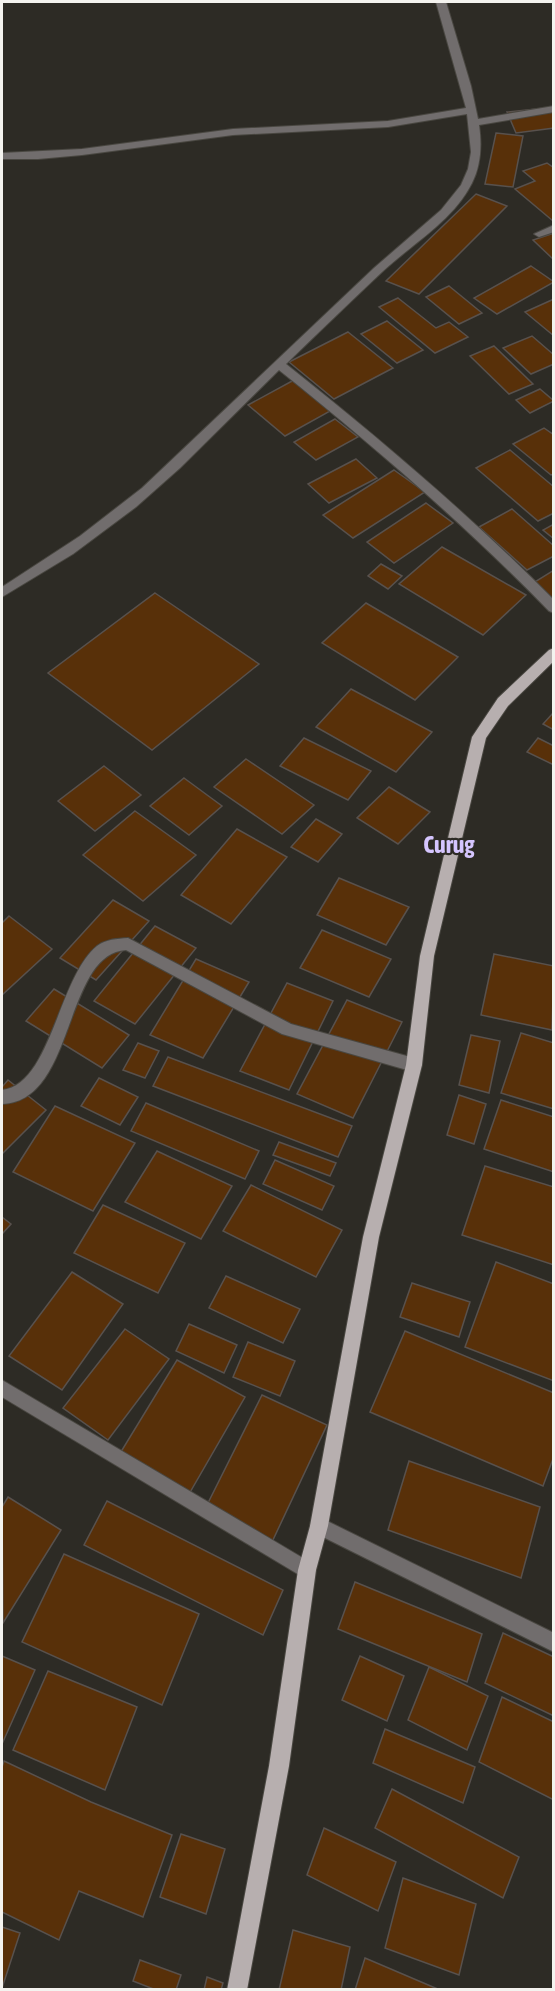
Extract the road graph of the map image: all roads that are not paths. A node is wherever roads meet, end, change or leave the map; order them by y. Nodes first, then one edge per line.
1 (441, 2) edge
2 (554, 109) edge
3 (472, 110) junction
4 (473, 123) junction
5 (2, 156) edge
6 (554, 228) edge
7 (539, 234) dead end
8 (279, 364) junction
9 (2, 593) edge
10 (554, 608) edge
11 (554, 653) edge
12 (414, 1065) junction
13 (2, 1096) edge
14 (2, 1388) edge
15 (319, 1526) junction
16 (307, 1570) junction
17 (554, 1643) edge
18 (237, 1989) edge

1 - 3 street
2 - 4 street
3 - 4 street
3 - 5 street
4 - 8 street
6 - 7 street
8 - 9 street
8 - 10 street
11 - 12 main road
12 - 13 street
12 - 15 main road
14 - 16 street
15 - 16 main road
15 - 17 street
16 - 18 main road

